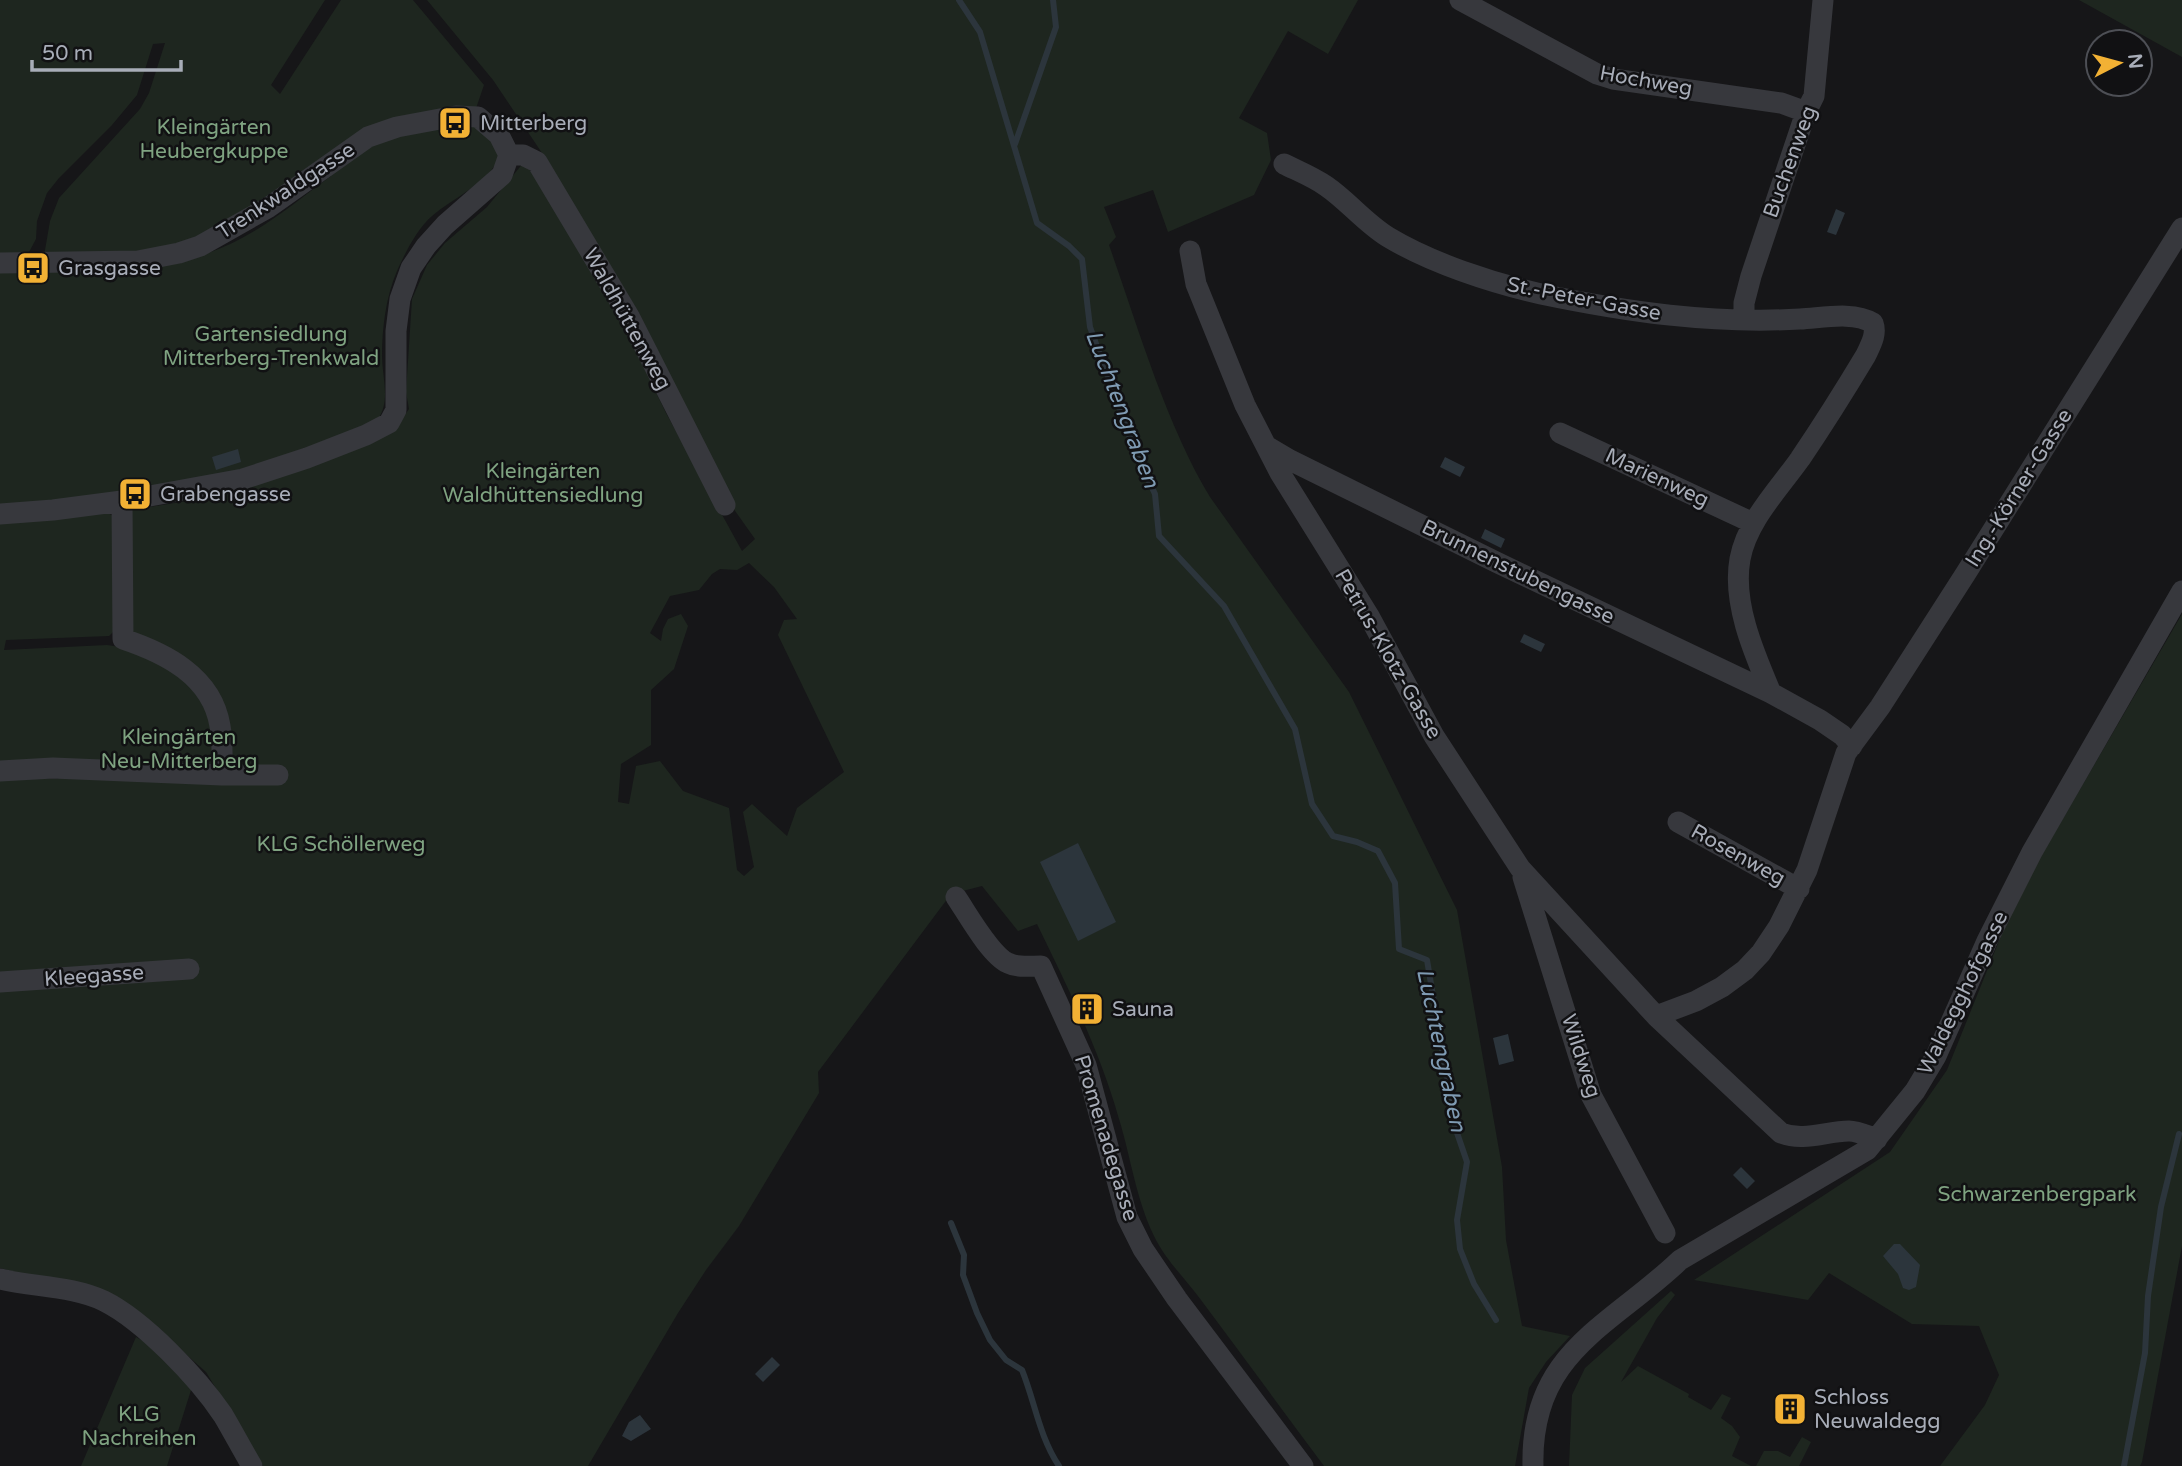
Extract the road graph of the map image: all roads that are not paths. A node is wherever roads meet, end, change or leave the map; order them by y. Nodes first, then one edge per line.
1 (1460, 0) edge
2 (1823, 0) edge
3 (1806, 112) junction
4 (509, 155) junction
5 (1284, 164) dead end
6 (2182, 228) edge
7 (1190, 251) dead end
8 (0, 263) edge
9 (1744, 320) junction
10 (1560, 433) dead end
11 (1266, 446) junction
12 (122, 501) junction
13 (725, 505) dead end
14 (0, 514) edge
15 (1753, 523) junction
16 (2182, 591) edge
17 (1771, 693) junction
18 (1852, 746) junction
19 (0, 771) edge
20 (222, 775) junction
21 (278, 775) dead end
22 (1678, 822) dead end
23 (1520, 868) junction
24 (1799, 889) junction
25 (956, 897) dead end
26 (189, 969) dead end
27 (0, 982) edge
28 (1656, 1016) junction
29 (1877, 1139) junction
30 (1665, 1233) dead end
31 (0, 1279) edge
32 (252, 1466) edge
33 (1303, 1466) edge
34 (1533, 1466) edge

1 - 3 street, Hochweg
2 - 3 street, Buchenweg
3 - 9 street, Buchenweg
4 - 8 street, Trenkwaldgasse
4 - 12 street
4 - 13 street, Waldhüttenweg
5 - 9 street, St.-Peter-Gasse
6 - 18 street, Ing.-Körner-Gasse
7 - 11 street, Petrus-Klotz-Gasse
9 - 15 street, St.-Peter-Gasse
10 - 15 street, Marienweg
11 - 17 street, Brunnenstubengasse
11 - 23 street, Petrus-Klotz-Gasse
12 - 14 street
12 - 20 street
15 - 17 street
16 - 29 street, Waldegghofgasse
17 - 18 street, Brunnenstubengasse
18 - 24 street, Ing.-Körner-Gasse
19 - 20 street
20 - 21 street
22 - 24 street, Rosenweg
23 - 28 street, Petrus-Klotz-Gasse
23 - 30 street, Wildweg
24 - 28 street, Ing.-Körner-Gasse
25 - 33 street, Promenadegasse
26 - 27 street, Kleegasse
28 - 29 street, Petrus-Klotz-Gasse
29 - 34 street, Waldegghofgasse
31 - 32 street

